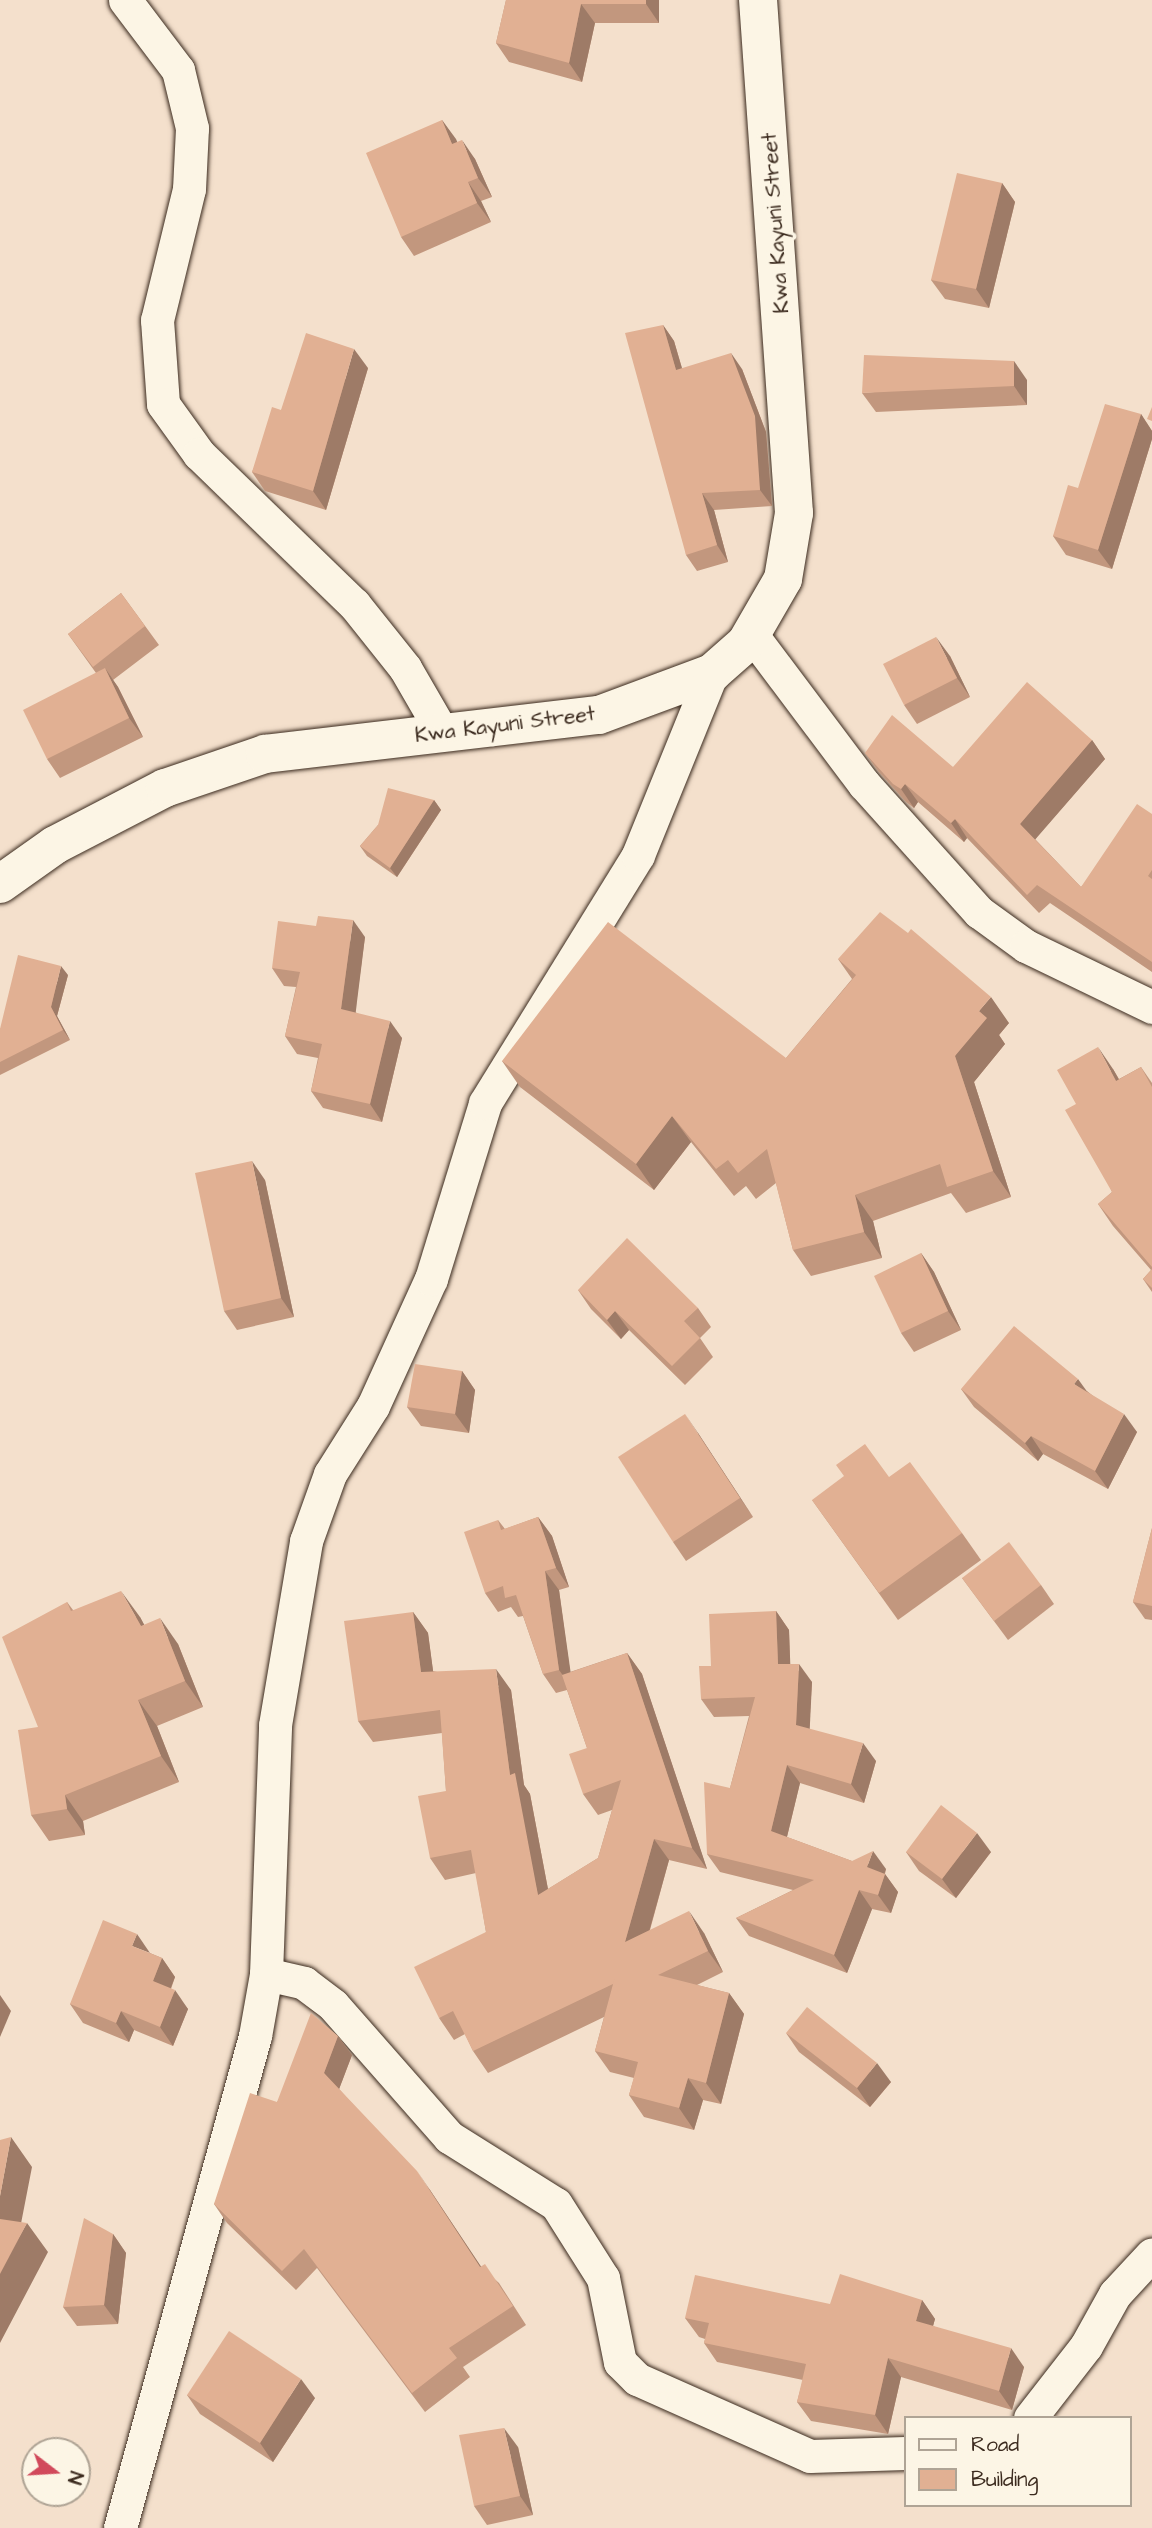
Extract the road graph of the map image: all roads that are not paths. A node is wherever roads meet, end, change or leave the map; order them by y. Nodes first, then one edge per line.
1 (125, 0) edge
2 (758, 0) edge
3 (752, 635) junction
4 (712, 673) junction
5 (442, 732) junction
6 (0, 884) edge
7 (1152, 1007) edge
8 (266, 1974) junction
9 (1152, 2254) edge
10 (1032, 2416) edge
11 (904, 2453) edge
12 (120, 2528) edge

1 - 5 street
2 - 3 street, Kwa Kayuni Street
3 - 4 street, Kwa Kayuni Street
3 - 7 street
4 - 5 street, Kwa Kayuni Street
4 - 8 street
5 - 6 street, Kwa Kayuni Street
8 - 11 street
8 - 12 street
9 - 10 street

